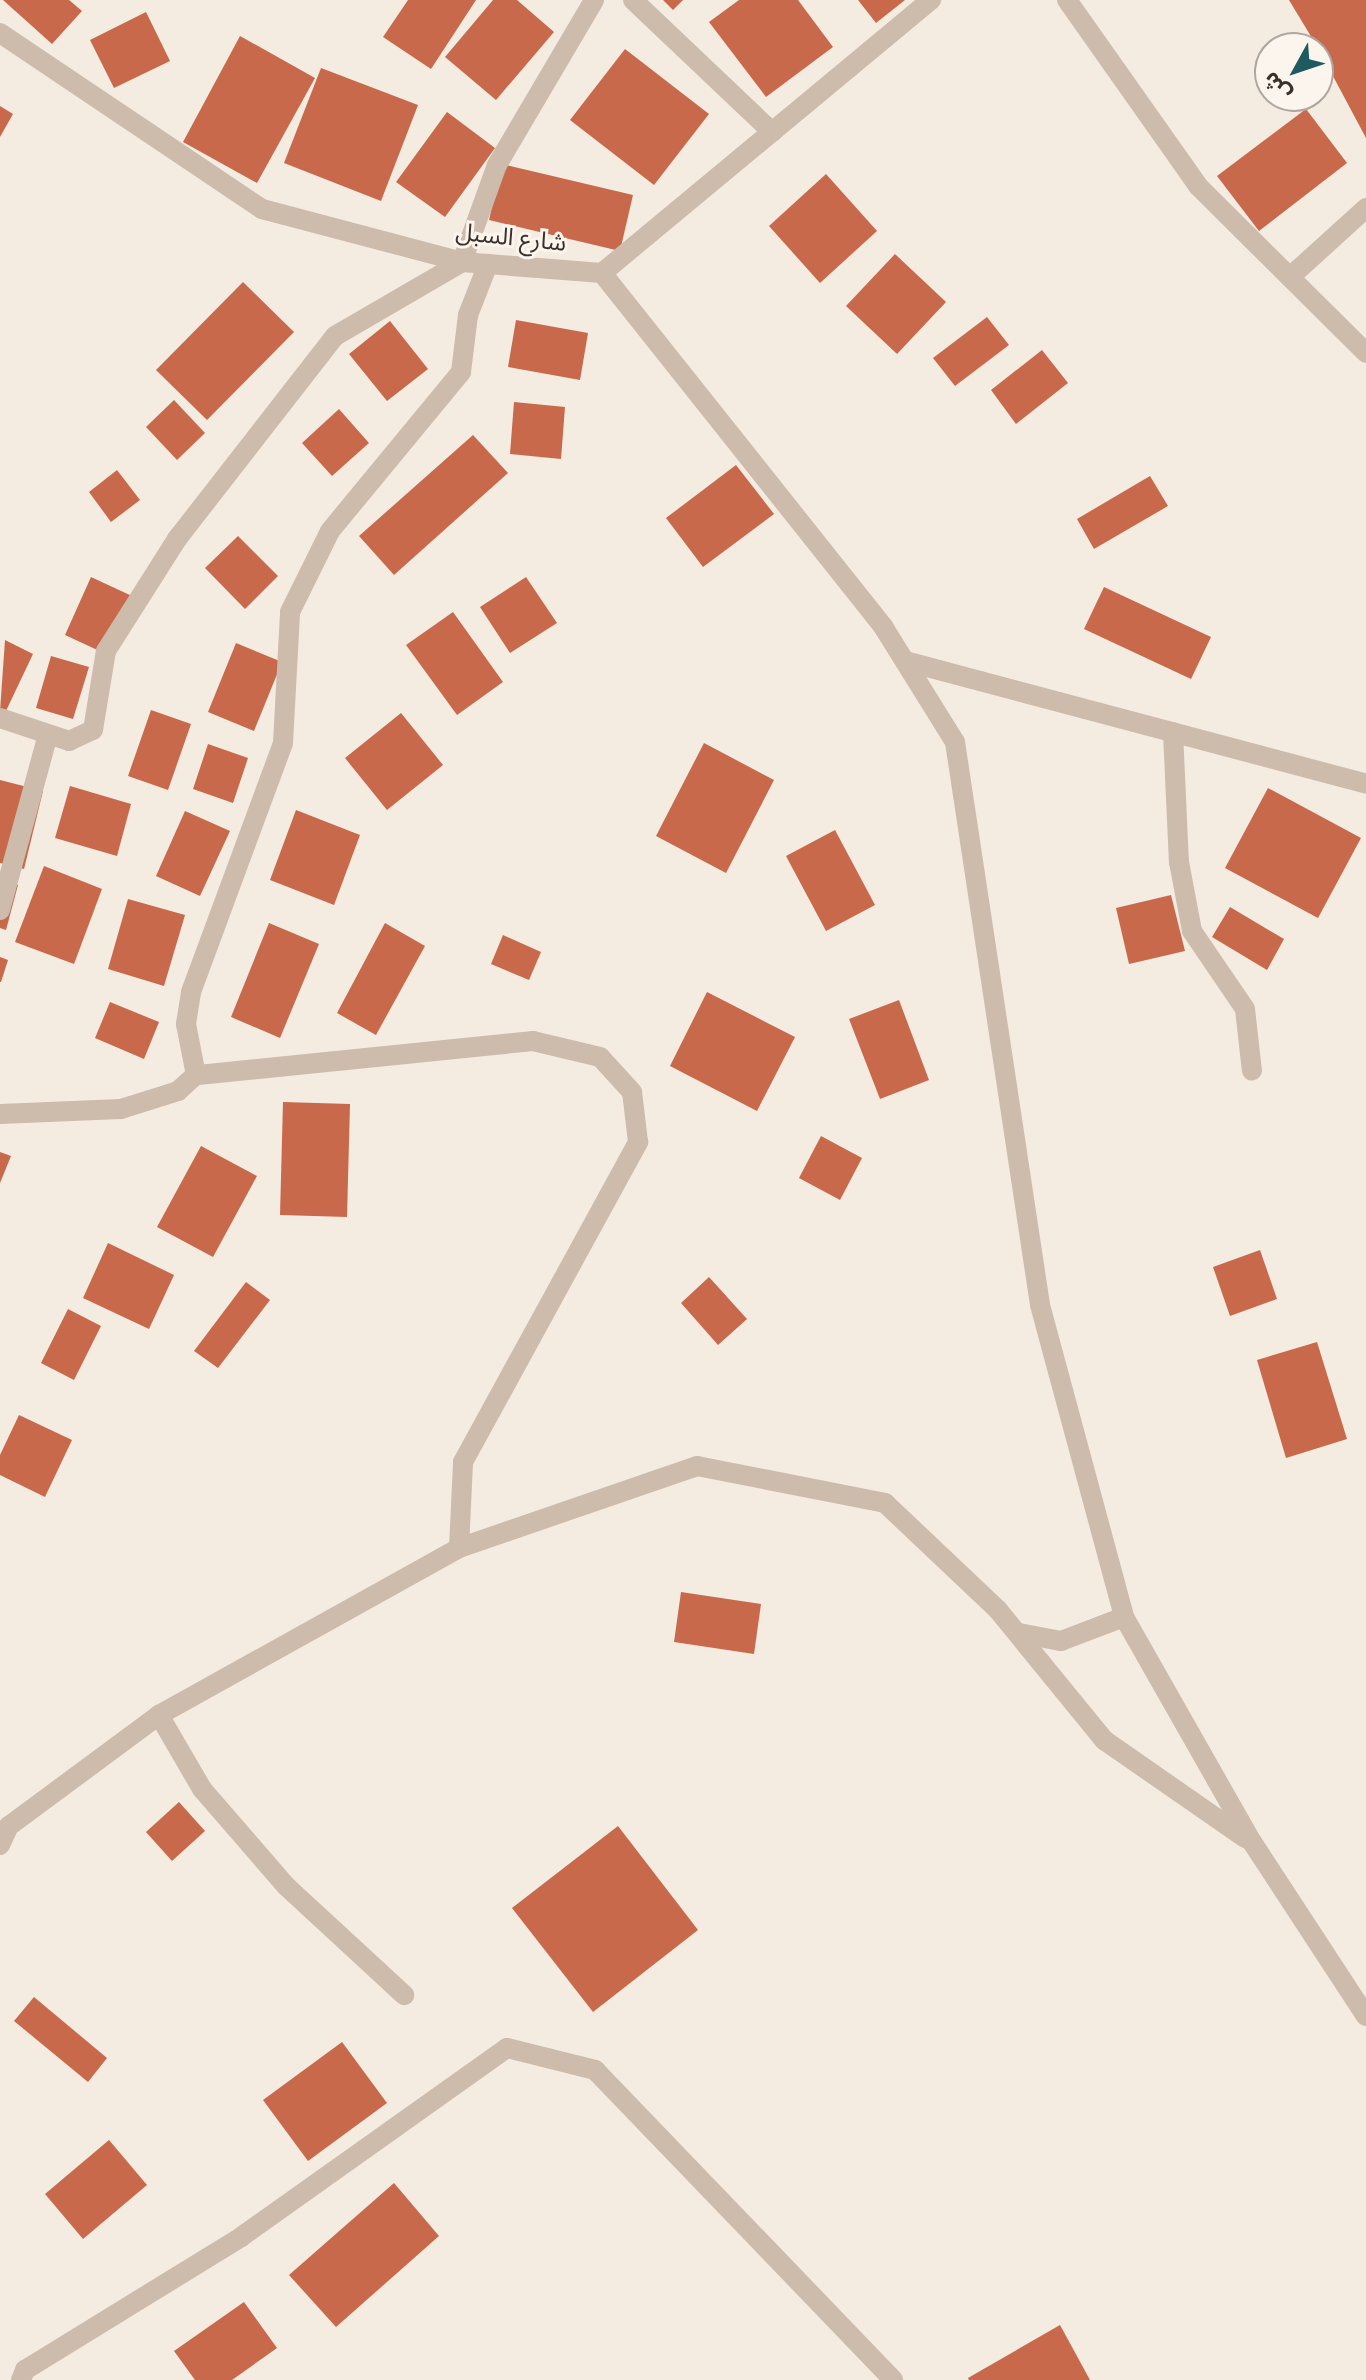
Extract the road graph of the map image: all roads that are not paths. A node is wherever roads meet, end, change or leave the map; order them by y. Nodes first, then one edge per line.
1 (594, 0) edge
2 (633, 0) edge
3 (931, 0) edge
4 (1067, 0) edge
5 (0, 33) edge
6 (772, 132) junction
7 (1366, 208) edge
8 (462, 262) junction
9 (488, 264) junction
10 (602, 273) junction
11 (1290, 277) junction
12 (1366, 353) edge
13 (905, 661) junction
14 (0, 718) edge
15 (1173, 732) junction
16 (48, 734) junction
17 (1366, 784) edge
18 (0, 910) edge
19 (1252, 1071) dead end
20 (196, 1075) junction
21 (0, 1114) edge
22 (459, 1548) junction
23 (1124, 1617) junction
24 (1019, 1633) junction
25 (159, 1715) junction
26 (1252, 1842) junction
27 (0, 1845) edge
28 (404, 1995) dead end
29 (1366, 2016) edge
30 (21, 2380) edge
31 (893, 2380) edge

1 - 8 street
2 - 6 street
3 - 6 street
4 - 11 street
5 - 8 street, شارع السبل
6 - 10 street
7 - 11 street
8 - 9 street, شارع السبل
8 - 16 street
9 - 10 street, شارع السبل
9 - 20 street
10 - 13 street
11 - 12 street
13 - 15 street
13 - 23 street
14 - 16 street
15 - 17 street
15 - 19 street
16 - 18 street
20 - 21 street
20 - 22 street
22 - 24 street
22 - 25 street
23 - 24 street
23 - 26 street
24 - 26 street
25 - 27 street
25 - 28 street
26 - 29 street
30 - 31 street

